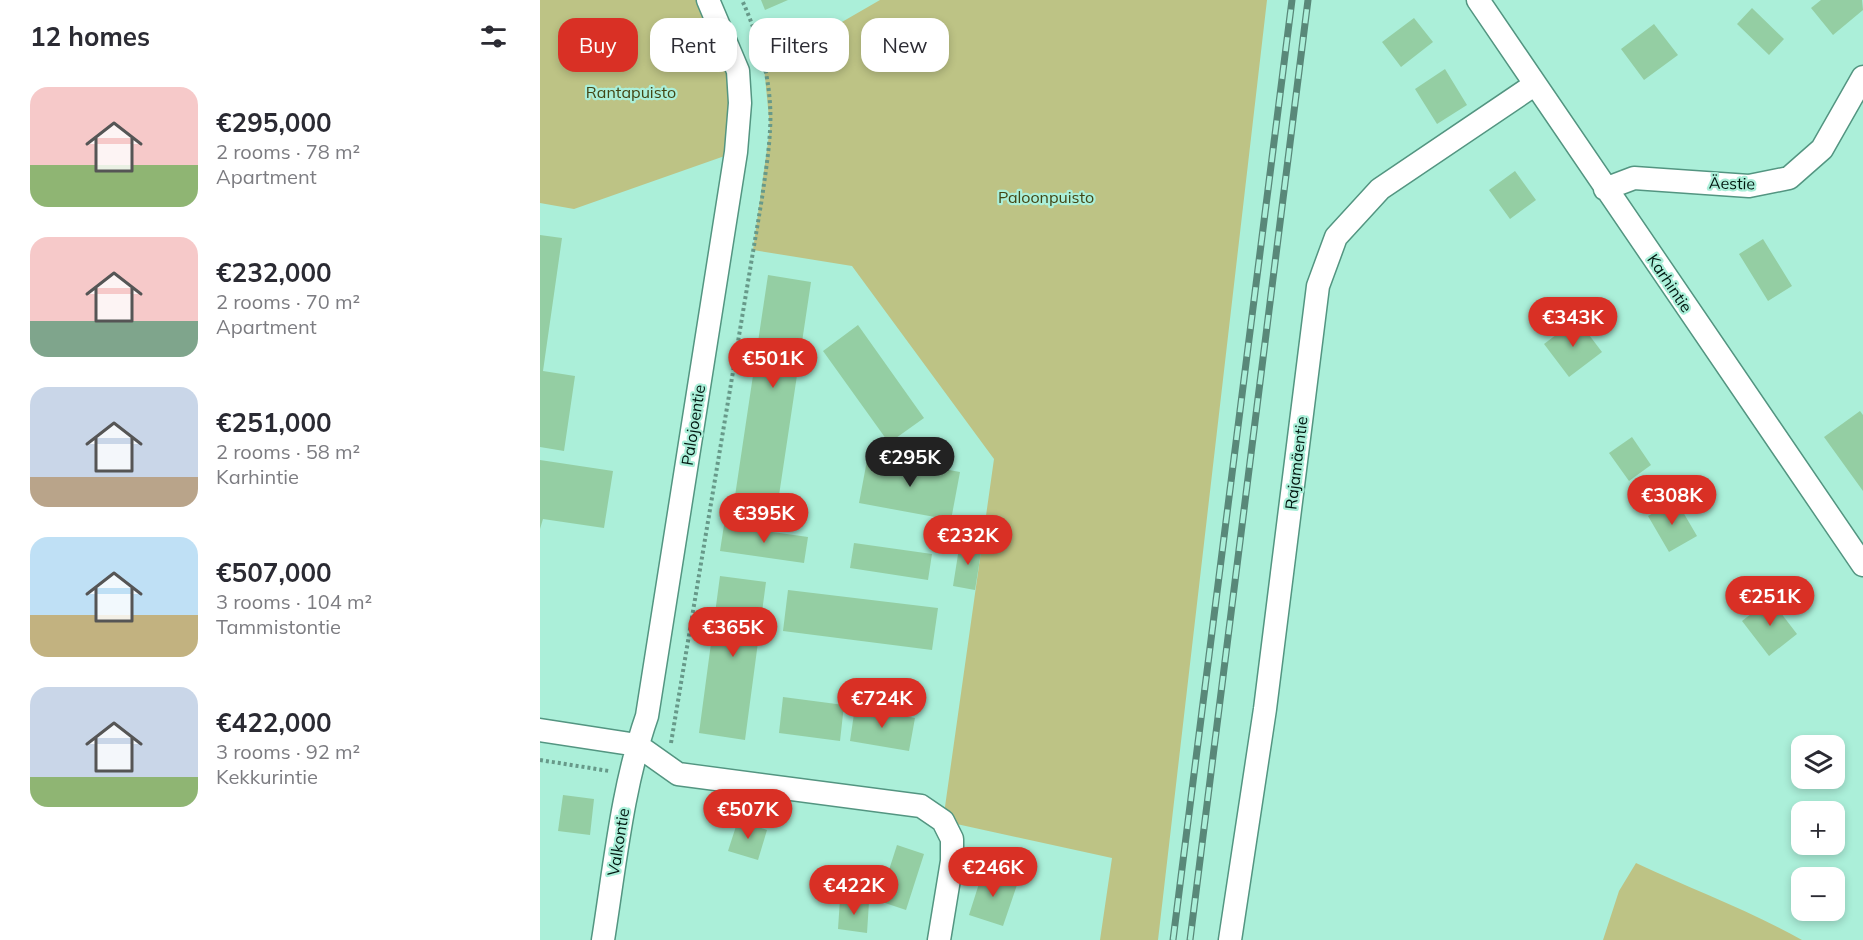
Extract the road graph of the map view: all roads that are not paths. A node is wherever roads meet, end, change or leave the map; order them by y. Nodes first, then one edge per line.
1 (708, 0) edge
2 (1478, 0) edge
3 (1534, 85) junction
4 (1860, 91) edge
5 (1605, 189) junction
6 (1863, 565) edge
7 (540, 730) edge
8 (637, 745) junction
9 (603, 940) edge
10 (939, 940) edge
11 (1230, 940) edge

1 - 8 street, Palojoentie
2 - 3 street, Karhintie
3 - 5 street, Karhintie
3 - 11 street, Rajamäentie
4 - 5 street, Äestie
5 - 6 street, Karhintie
7 - 8 street
8 - 9 street, Valkontie
8 - 10 street

